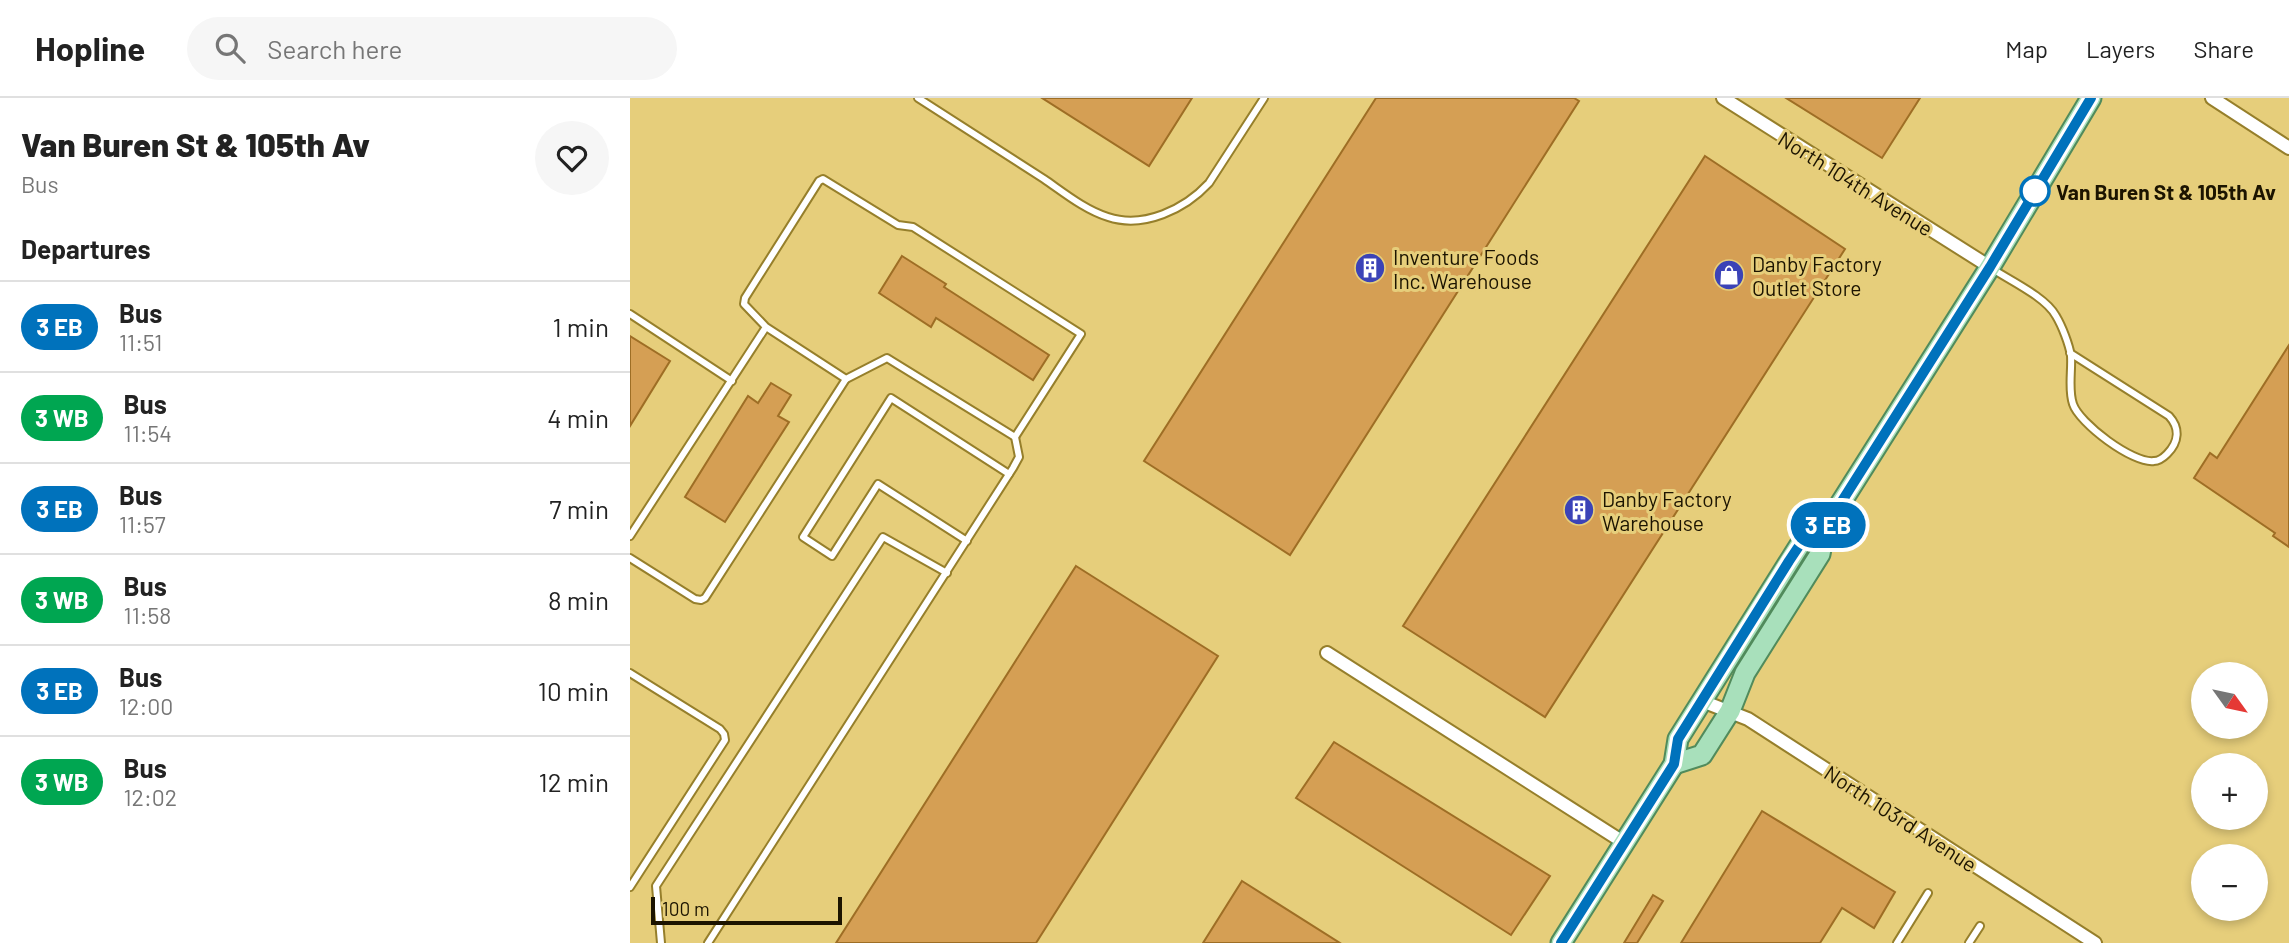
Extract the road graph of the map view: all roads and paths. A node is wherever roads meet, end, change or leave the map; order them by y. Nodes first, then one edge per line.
1 (918, 98) edge
2 (1264, 98) edge
3 (1723, 98) edge
4 (2091, 98) edge
5 (2212, 98) edge
6 (2289, 148) edge
7 (1990, 267) junction
8 (630, 314) edge
9 (766, 327) junction
10 (2070, 353) junction
11 (846, 379) junction
12 (732, 380) junction
13 (1016, 437) junction
14 (1009, 474) junction
15 (1825, 528) junction
16 (630, 536) edge
17 (967, 541) junction
18 (630, 558) edge
19 (947, 573) junction
20 (1767, 597) junction
21 (1327, 653) dead end
22 (630, 673) edge
23 (1702, 701) junction
24 (1730, 711) junction
25 (1674, 764) junction
26 (1623, 842) junction
27 (630, 887) edge
28 (1928, 893) dead end
29 (1980, 926) dead end
30 (661, 943) edge
31 (708, 943) edge
32 (1561, 943) edge
33 (1897, 943) edge
34 (1969, 943) edge
35 (2095, 943) edge

1 - 2 lane
3 - 7 street, North 104th Avenue
4 - 7 main road
5 - 6 street
7 - 10 lane
7 - 15 main road
8 - 12 lane
9 - 11 lane
9 - 12 lane
9 - 13 lane
10 - 10 lane
11 - 13 lane
11 - 18 lane
12 - 16 lane
13 - 14 lane
14 - 17 lane
14 - 17 lane
15 - 20 main road
15 - 24 main road
17 - 19 lane
19 - 30 lane
19 - 31 lane
20 - 23 main road
20 - 24 main road
21 - 26 street
22 - 27 lane
23 - 24 street, North 103rd Avenue
23 - 25 main road
24 - 25 main road
24 - 35 street, North 103rd Avenue
25 - 26 main road
26 - 32 main road
28 - 33 lane
29 - 34 lane

